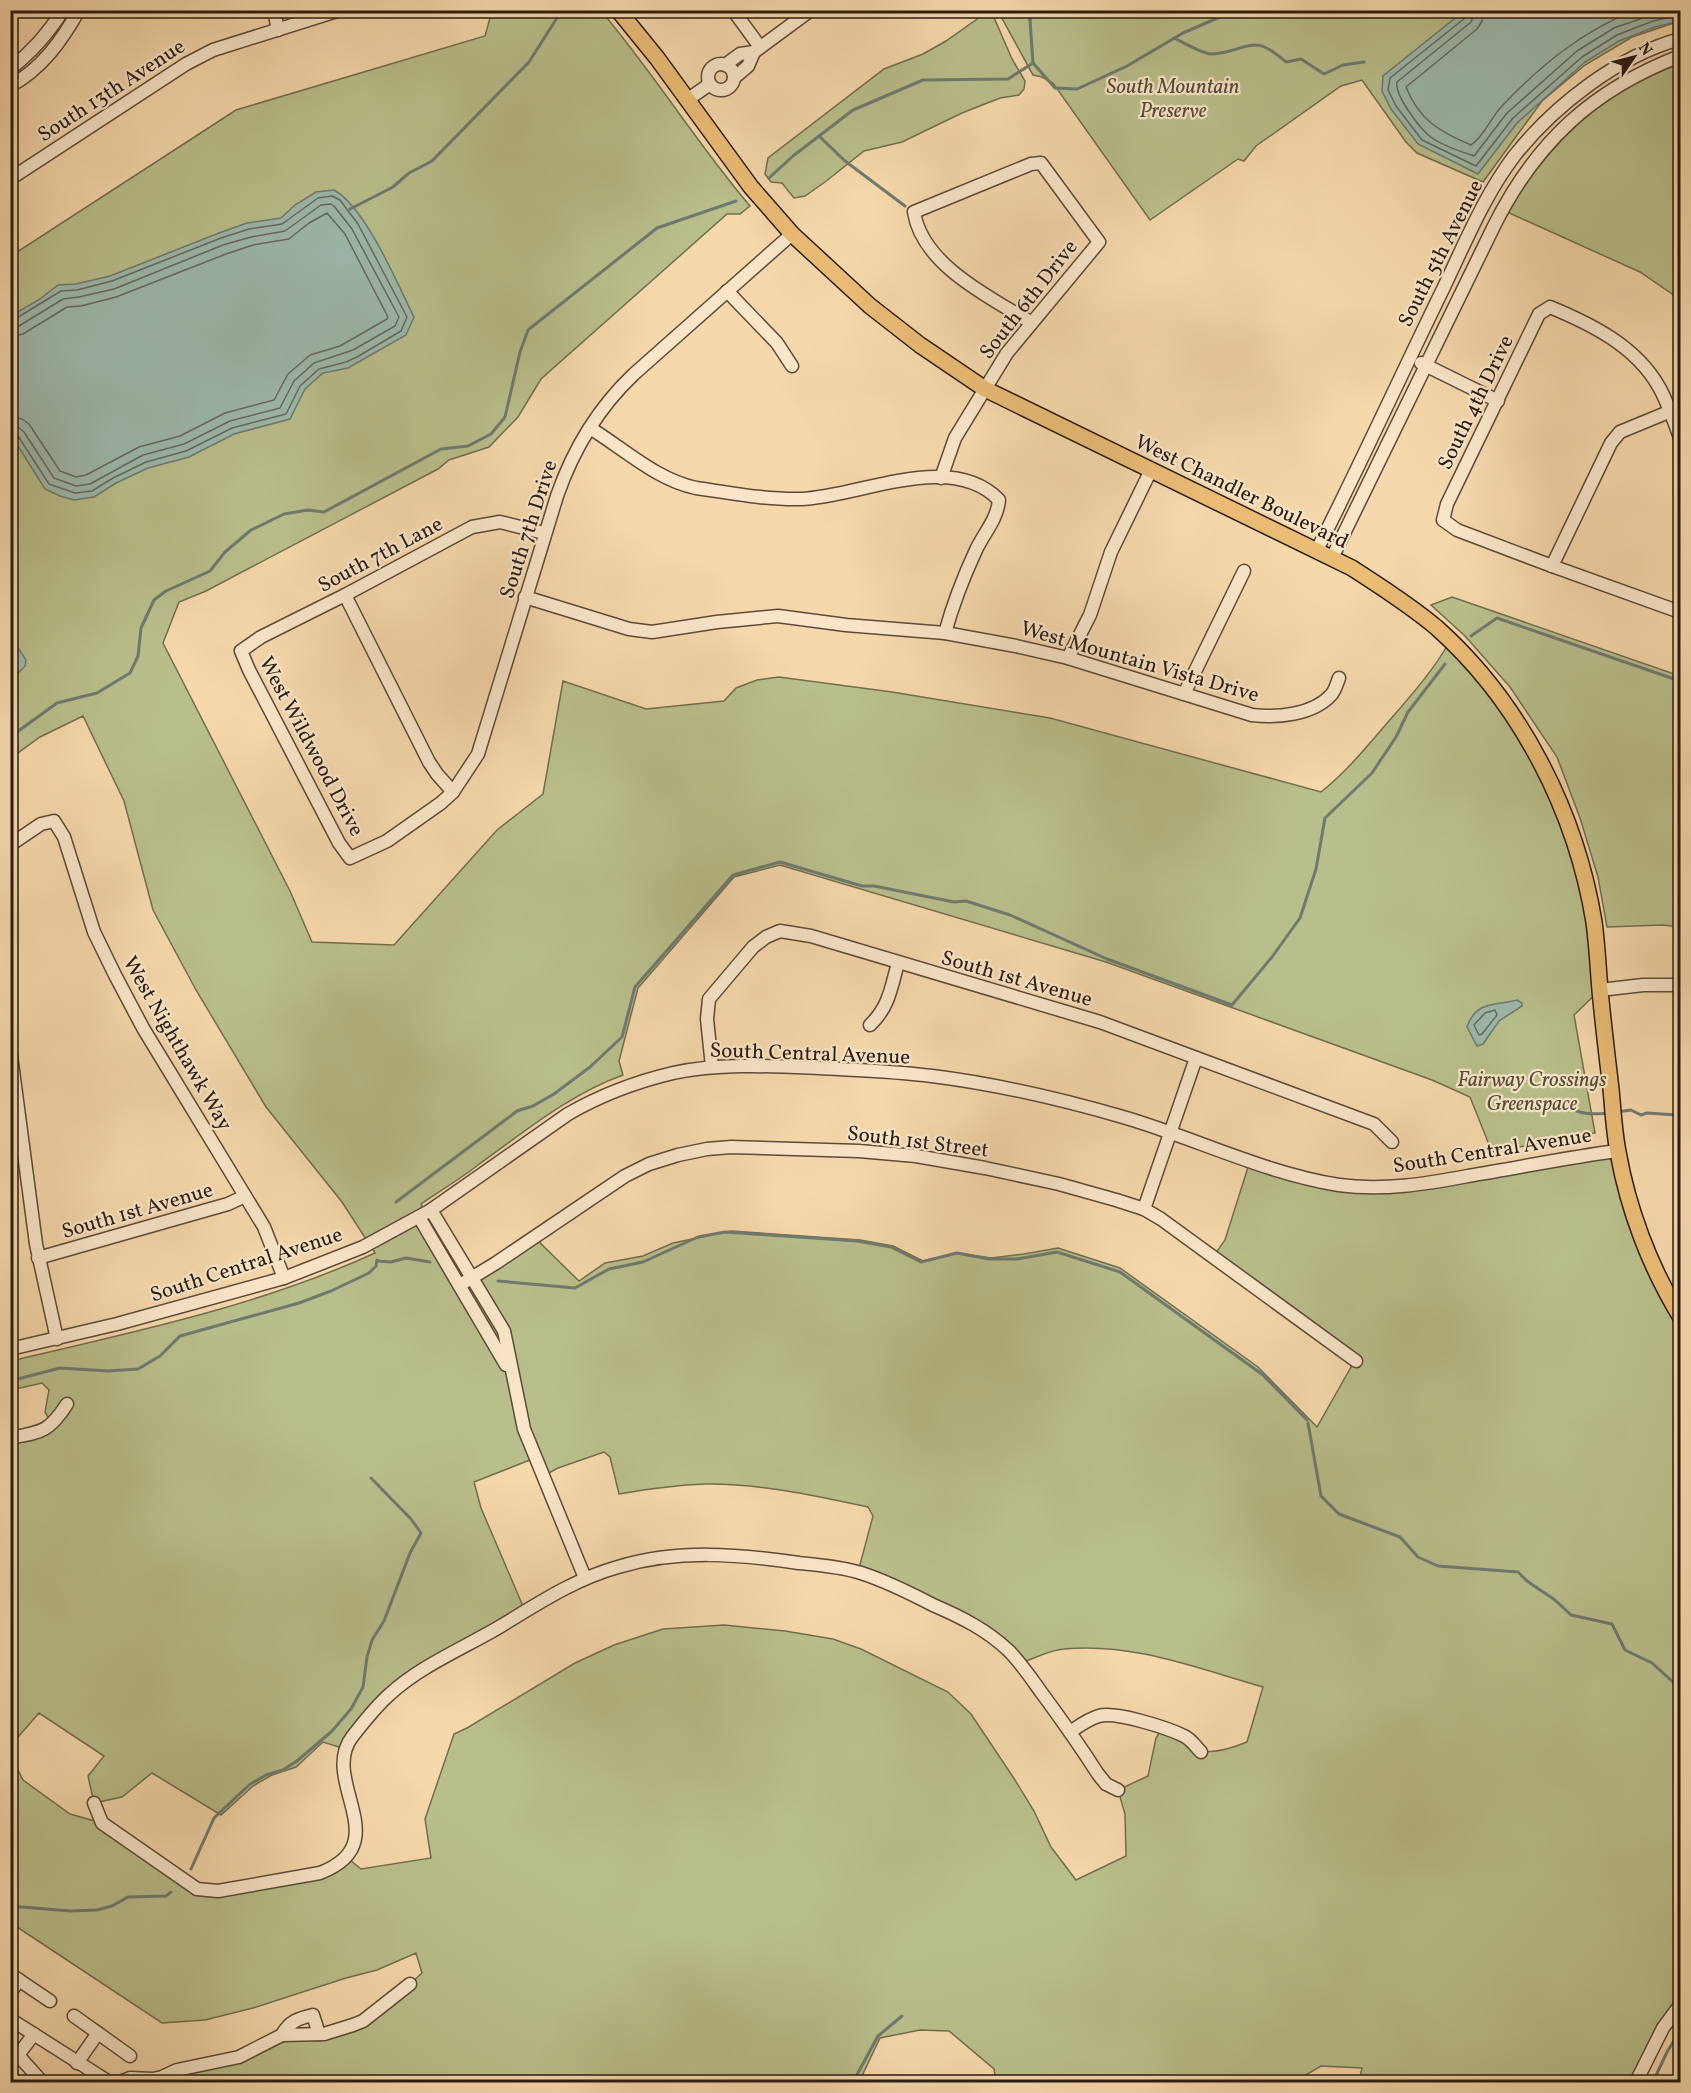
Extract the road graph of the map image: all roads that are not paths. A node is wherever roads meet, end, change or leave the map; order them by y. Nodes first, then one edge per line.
1 (63, 10) edge
2 (79, 10) edge
3 (274, 10) edge
4 (340, 10) edge
5 (618, 10) edge
6 (733, 10) edge
7 (810, 10) edge
8 (278, 30) junction
9 (1678, 39) edge
10 (757, 50) junction
11 (1680, 56) edge
12 (724, 65) junction
13 (10, 69) edge
14 (734, 78) junction
15 (710, 84) junction
16 (10, 87) edge
17 (687, 100) junction
18 (10, 179) edge
19 (792, 234) junction
20 (727, 291) junction
21 (1032, 323) junction
22 (1410, 358) junction
23 (792, 366) dead end
24 (1426, 366) junction
25 (985, 388) junction
26 (1498, 401) junction
27 (1671, 411) junction
28 (590, 428) junction
29 (1680, 438) edge
30 (1151, 470) junction
31 (941, 477) junction
32 (544, 533) junction
33 (1317, 550) junction
34 (1332, 558) junction
35 (1552, 566) junction
36 (1244, 571) dead end
37 (345, 595) junction
38 (525, 597) junction
39 (1680, 612) edge
40 (945, 633) junction
41 (241, 651) joint
42 (1068, 658) junction
43 (1339, 678) dead end
44 (1184, 694) junction
45 (453, 792) junction
46 (10, 845) edge
47 (350, 858) joint
48 (898, 963) junction
49 (1680, 985) edge
50 (1600, 990) junction
51 (870, 1025) dead end
52 (10, 1048) edge
53 (1196, 1058) junction
54 (712, 1067) junction
55 (1170, 1132) junction
56 (1392, 1142) dead end
57 (1618, 1151) junction
58 (245, 1196) junction
59 (1144, 1209) junction
60 (431, 1210) junction
61 (419, 1217) junction
62 (38, 1258) junction
63 (284, 1278) junction
64 (472, 1278) junction
65 (460, 1285) junction
66 (1680, 1316) edge
67 (57, 1339) junction
68 (10, 1349) edge
69 (1356, 1361) dead end
70 (512, 1374) junction
71 (67, 1404) dead end
72 (10, 1438) edge
73 (585, 1578) junction
74 (1070, 1732) junction
75 (1201, 1752) dead end
76 (1118, 1791) dead end
77 (94, 1803) dead end
78 (15, 1977) edge
79 (410, 1984) dead end
80 (10, 1993) edge
81 (50, 2001) dead end
82 (1680, 2005) edge
83 (74, 2016) dead end
84 (10, 2019) edge
85 (98, 2033) junction
86 (34, 2034) junction
87 (319, 2034) junction
88 (282, 2035) junction
89 (130, 2056) dead end
90 (77, 2063) junction
91 (160, 2080) edge
92 (42, 2082) edge
93 (109, 2082) edge
94 (1636, 2082) edge

1 - 13 street
2 - 16 street
3 - 8 street
4 - 8 street, South 13th Avenue
5 - 17 main road, West Chandler Boulevard
6 - 10 street
7 - 10 street
8 - 18 street, South 13th Avenue
9 - 22 street, South 5th Avenue
10 - 12 street
10 - 14 street
11 - 24 street, South 5th Avenue
12 - 14 street
12 - 15 street
14 - 15 street
15 - 17 street
17 - 19 main road, West Chandler Boulevard
19 - 20 street, South 7th Drive
19 - 25 main road, West Chandler Boulevard
20 - 23 street
20 - 28 street, South 7th Drive
21 - 21 street, South 6th Drive
21 - 25 street, South 6th Drive
22 - 24 street
22 - 33 street, South 5th Avenue
24 - 26 street
24 - 34 street, South 5th Avenue
25 - 30 main road, West Chandler Boulevard
25 - 31 street, South 6th Drive
26 - 27 street, South 4th Drive
26 - 35 street, South 4th Drive
27 - 29 street
27 - 35 street
28 - 31 street
28 - 32 street, South 7th Drive
30 - 33 main road, West Chandler Boulevard
30 - 42 street
31 - 40 street
32 - 37 street, South 7th Lane
32 - 38 street, South 7th Drive
33 - 34 main road, West Chandler Boulevard
34 - 50 main road, West Chandler Boulevard
35 - 39 street
36 - 44 street
37 - 41 street, South 7th Lane
37 - 45 street
38 - 40 street, West Mountain Vista Drive
38 - 45 street, South 7th Drive
40 - 42 street, West Mountain Vista Drive
41 - 47 street, West Wildwood Drive
42 - 44 street, West Mountain Vista Drive
43 - 44 street, West Mountain Vista Drive
45 - 47 street, South 7th Drive
46 - 58 street, West Nighthawk Way
48 - 51 street
48 - 53 street, South 1st Avenue
48 - 54 street, South 1st Avenue
49 - 50 street
50 - 57 main road, West Chandler Boulevard
52 - 62 street
53 - 55 street
53 - 56 street, South 1st Avenue
54 - 55 street, South Central Avenue
54 - 60 street, South Central Avenue
55 - 57 street, South Central Avenue
55 - 59 street
57 - 66 main road, West Chandler Boulevard
58 - 62 street, South 1st Avenue
58 - 63 street, West Nighthawk Way
59 - 64 street, South 1st Street
59 - 69 street, South 1st Street
60 - 61 street, South Central Avenue
60 - 64 street
61 - 63 street, South Central Avenue
61 - 65 street
62 - 67 street
63 - 67 street, South Central Avenue
64 - 65 street, South 1st Street
64 - 70 street
65 - 70 street
67 - 68 street, South Central Avenue
70 - 73 street
71 - 72 street
73 - 74 street
73 - 77 street
74 - 75 street
74 - 76 street
78 - 80 street
78 - 81 street
79 - 87 street
82 - 94 street
83 - 85 street
84 - 86 street
85 - 89 street
85 - 90 street
86 - 90 street
86 - 92 street
87 - 88 street
87 - 88 street
88 - 91 street
90 - 93 street
91 - 93 street

